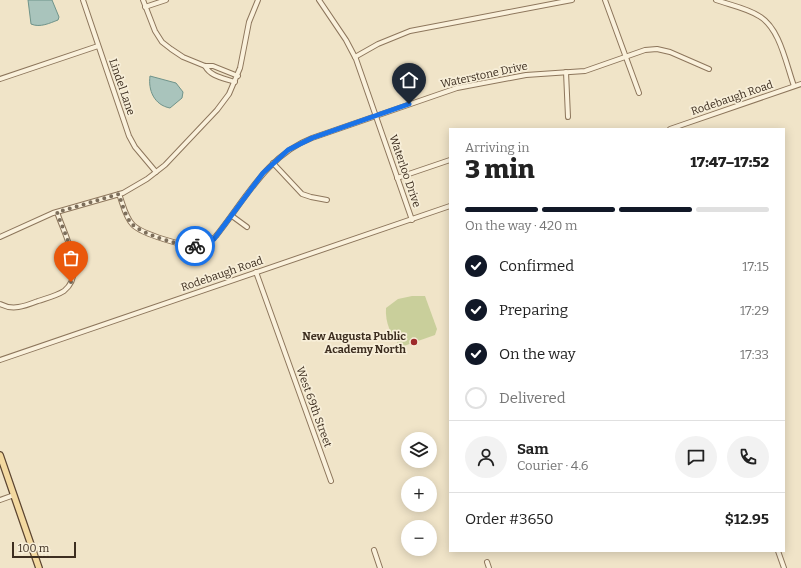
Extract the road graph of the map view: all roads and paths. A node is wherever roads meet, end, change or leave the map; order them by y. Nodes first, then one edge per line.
1 (83, 0) edge
2 (143, 0) edge
3 (166, 0) edge
4 (258, 0) edge
5 (319, 0) edge
6 (572, 0) edge
7 (605, 0) edge
8 (716, 0) edge
9 (145, 8) junction
10 (98, 46) junction
11 (626, 56) junction
12 (355, 57) junction
13 (205, 66) junction
14 (709, 69) dead end
15 (566, 72) junction
16 (238, 76) junction
17 (0, 79) edge
18 (235, 82) junction
19 (801, 84) edge
20 (794, 86) junction
21 (639, 93) dead end
22 (376, 116) junction
23 (568, 117) dead end
24 (673, 128) edge
25 (449, 160) edge
26 (273, 163) junction
27 (156, 172) junction
28 (397, 178) junction
29 (119, 194) junction
30 (326, 200) dead end
31 (449, 206) edge
32 (57, 212) junction
33 (232, 216) junction
34 (412, 220) junction
35 (247, 227) dead end
36 (0, 237) edge
37 (256, 272) junction
38 (0, 304) edge
39 (0, 360) edge
40 (0, 455) edge
41 (331, 481) dead end
42 (14, 495) junction
43 (0, 500) edge
44 (374, 550) dead end
45 (778, 552) edge
46 (487, 562) dead end
47 (40, 568) edge
48 (380, 568) edge
49 (489, 568) edge
50 (784, 568) edge

1 - 10 street, Lindel Lane
2 - 9 street
3 - 9 street
4 - 16 street
5 - 12 street, Waterloo Drive
6 - 12 street
7 - 11 street
8 - 20 street
9 - 13 street
10 - 17 street
10 - 27 street, Lindel Lane
11 - 14 street, Waterstone Drive
11 - 15 street, Waterstone Drive
11 - 21 street
12 - 22 street, Waterloo Drive
13 - 16 street
13 - 18 street
15 - 22 street, Waterstone Drive
15 - 23 street
16 - 18 street
18 - 27 street
19 - 20 street, Rodebaugh Road
20 - 24 street, Rodebaugh Road
22 - 26 street, Waterstone Drive
22 - 28 street, Waterloo Drive
25 - 28 street
26 - 30 street
26 - 33 street, Waterstone Drive
27 - 29 street
28 - 34 street, Waterloo Drive
29 - 32 street
29 - 33 street, Waterstone Drive
31 - 34 street, Rodebaugh Road
32 - 36 street
32 - 38 street
33 - 35 street
34 - 37 street, Rodebaugh Road
37 - 39 street, Rodebaugh Road
37 - 41 street, West 69th Street
40 - 42 main road
42 - 43 street
42 - 47 main road
44 - 48 street
45 - 50 street
46 - 49 street

